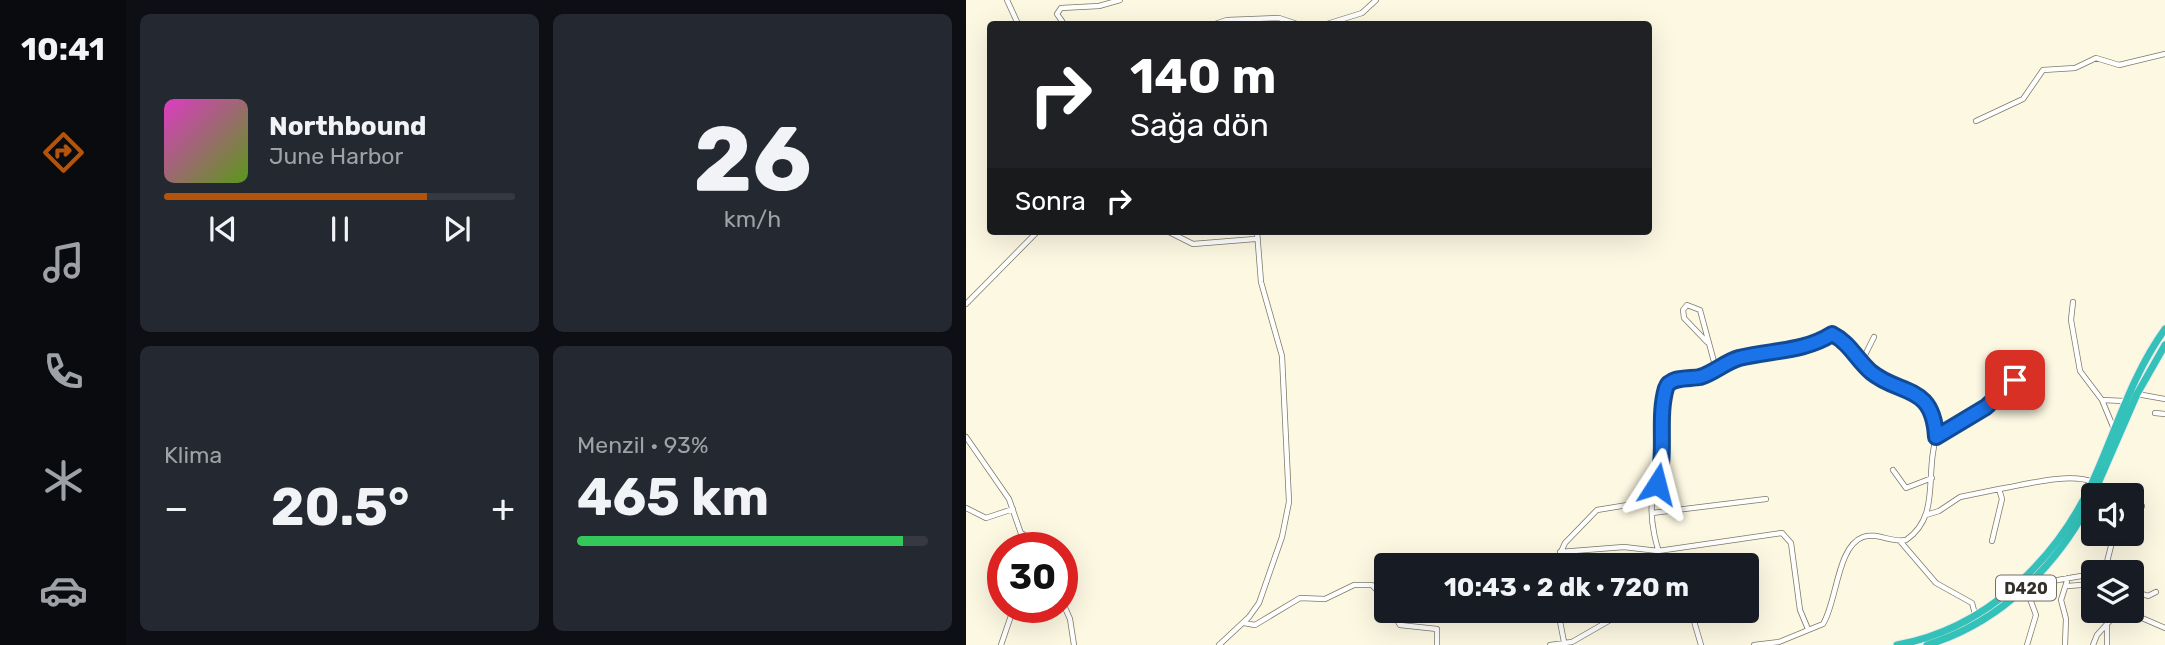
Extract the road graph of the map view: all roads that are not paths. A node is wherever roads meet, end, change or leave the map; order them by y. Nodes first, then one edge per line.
1 (1007, 0) edge
2 (1120, 0) edge
3 (1376, 0) edge
4 (1017, 21) edge
5 (1062, 21) edge
6 (1224, 21) edge
7 (1288, 21) edge
8 (1337, 21) edge
9 (2165, 54) edge
10 (1976, 121) dead end
11 (1034, 235) edge
12 (1175, 235) edge
13 (1256, 235) edge
14 (1255, 239) junction
15 (2073, 302) dead end
16 (966, 304) edge
17 (2165, 329) edge
18 (1874, 337) dead end
19 (1707, 342) junction
20 (2165, 345) edge
21 (2023, 359) dead end
22 (1862, 361) junction
23 (1716, 369) junction
24 (2137, 394) junction
25 (2165, 399) edge
26 (2102, 400) junction
27 (2124, 401) junction
28 (2155, 413) dead end
29 (2165, 414) edge
30 (2113, 429) junction
31 (966, 437) edge
32 (1936, 437) junction
33 (1893, 470) dead end
34 (1933, 478) junction
35 (2092, 482) junction
36 (2099, 483) edge
37 (1999, 489) junction
38 (1766, 499) dead end
39 (1652, 501) junction
40 (966, 508) edge
41 (1013, 509) junction
42 (1653, 513) junction
43 (1925, 516) junction
44 (2081, 517) edge
45 (1022, 532) edge
46 (1900, 541) junction
47 (1992, 541) dead end
48 (1658, 551) junction
49 (1560, 552) joint
50 (2081, 576) edge
51 (2068, 578) junction
52 (2035, 579) junction
53 (2081, 585) edge
54 (2068, 586) junction
55 (1374, 588) edge
56 (2026, 588) junction
57 (2155, 592) dead end
58 (2144, 594) edge
59 (1975, 614) junction
60 (1009, 623) edge
61 (1071, 623) edge
62 (1244, 623) junction
63 (1399, 623) edge
64 (1560, 623) edge
65 (1606, 623) edge
66 (1695, 623) edge
67 (2107, 625) junction
68 (2165, 628) edge
69 (1808, 629) junction
70 (1564, 642) junction
71 (1573, 643) edge
72 (1001, 645) edge
73 (1074, 645) edge
74 (1219, 645) edge
75 (1437, 645) edge
76 (1550, 645) edge
77 (1701, 645) edge
78 (1754, 645) edge
79 (1897, 645) edge
80 (1927, 645) edge
81 (2027, 645) edge
82 (2064, 645) edge
83 (2093, 645) edge
84 (2106, 645) edge

1 - 4 street
2 - 5 street
3 - 8 street
6 - 7 street
9 - 10 street
11 - 16 street
12 - 14 street
13 - 14 street
14 - 62 street
15 - 26 street
17 - 27 highway, D420
18 - 22 street
19 - 19 street
19 - 23 street
20 - 24 highway, D420
21 - 32 street
22 - 23 street
22 - 32 street
23 - 39 street
24 - 25 street
24 - 36 highway, D420
26 - 27 street
26 - 30 street
27 - 30 highway, D420
28 - 29 street
30 - 35 highway, D420
31 - 41 street
32 - 34 street
33 - 34 street
34 - 43 street
35 - 37 street
35 - 59 highway, D420
37 - 43 street
37 - 47 street
38 - 42 street
39 - 42 street
39 - 49 street
40 - 41 street
41 - 45 street
42 - 48 street
43 - 46 street
44 - 52 highway, D420
46 - 59 street
46 - 69 street
48 - 49 street
48 - 69 street
50 - 51 street
51 - 52 street
51 - 54 street
52 - 56 highway, D420
53 - 54 street
54 - 82 street
55 - 62 street
56 - 80 highway, D420
56 - 81 street
57 - 58 street
59 - 79 highway, D420
60 - 72 street
61 - 73 street
62 - 74 street
63 - 75 street
64 - 70 street
65 - 71 street
66 - 77 street
67 - 68 street
67 - 83 street
67 - 84 street
69 - 78 street
70 - 71 street
70 - 76 street

